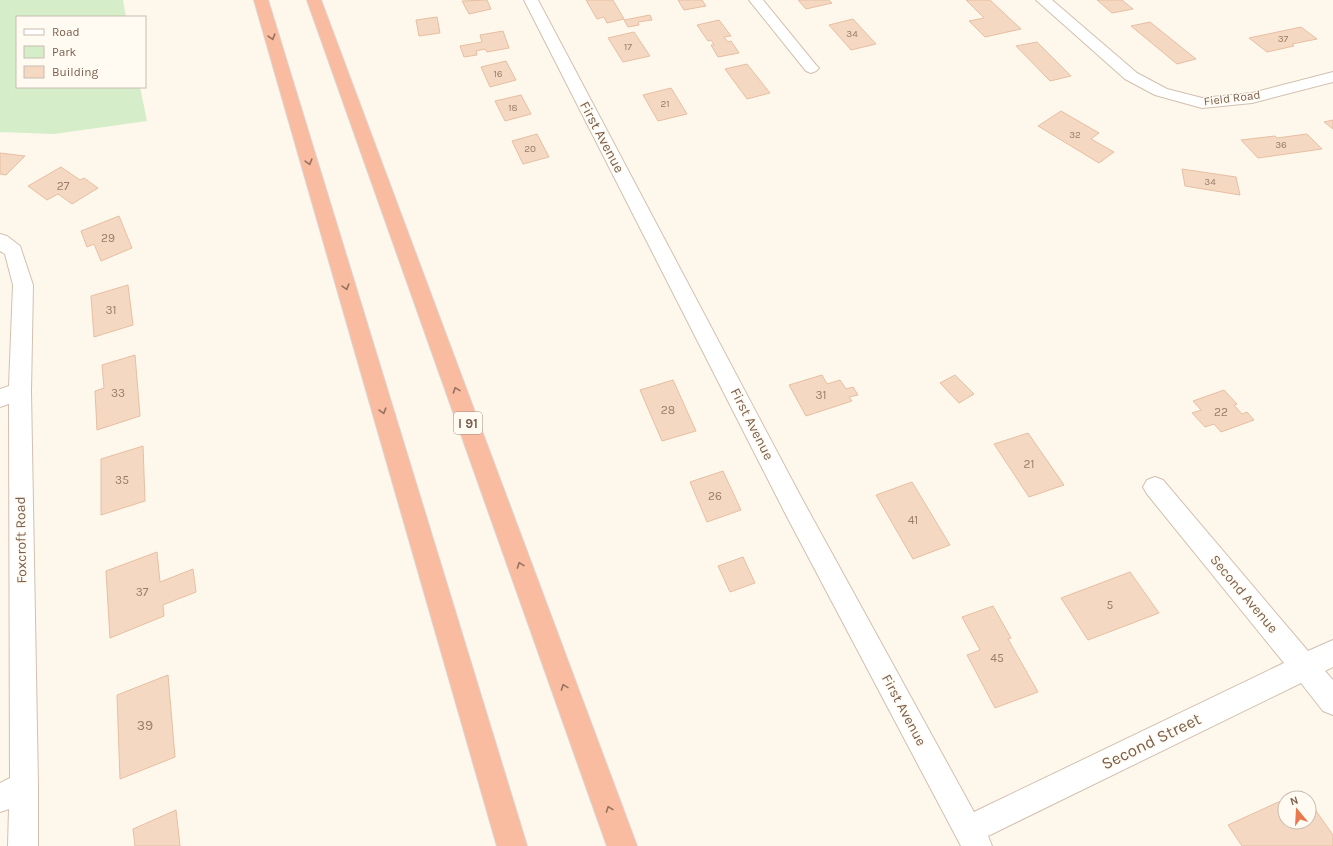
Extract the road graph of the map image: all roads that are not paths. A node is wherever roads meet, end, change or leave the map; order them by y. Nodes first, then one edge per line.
1 (261, 0) edge
2 (314, 0) edge
3 (531, 0) edge
4 (756, 0) edge
5 (1043, 0) edge
6 (811, 68) dead end
7 (1333, 77) edge
8 (0, 241) edge
9 (10, 395) edge
10 (1155, 487) dead end
11 (1333, 652) edge
12 (1305, 665) junction
13 (1333, 701) edge
14 (12, 792) edge
15 (972, 838) edge
16 (23, 846) edge
17 (512, 846) edge
18 (622, 846) edge

1 -> 17 highway
18 -> 2 highway, I 91
3 - 15 street, First Avenue
4 - 6 street
5 - 7 street, Field Road
8 - 9 street, Foxcroft Road
9 - 14 street, Foxcroft Road
10 - 12 street, Second Avenue
11 - 12 street, Second Street
12 - 13 street, Second Avenue
12 - 15 street, Second Street
14 - 16 street, Foxcroft Road

